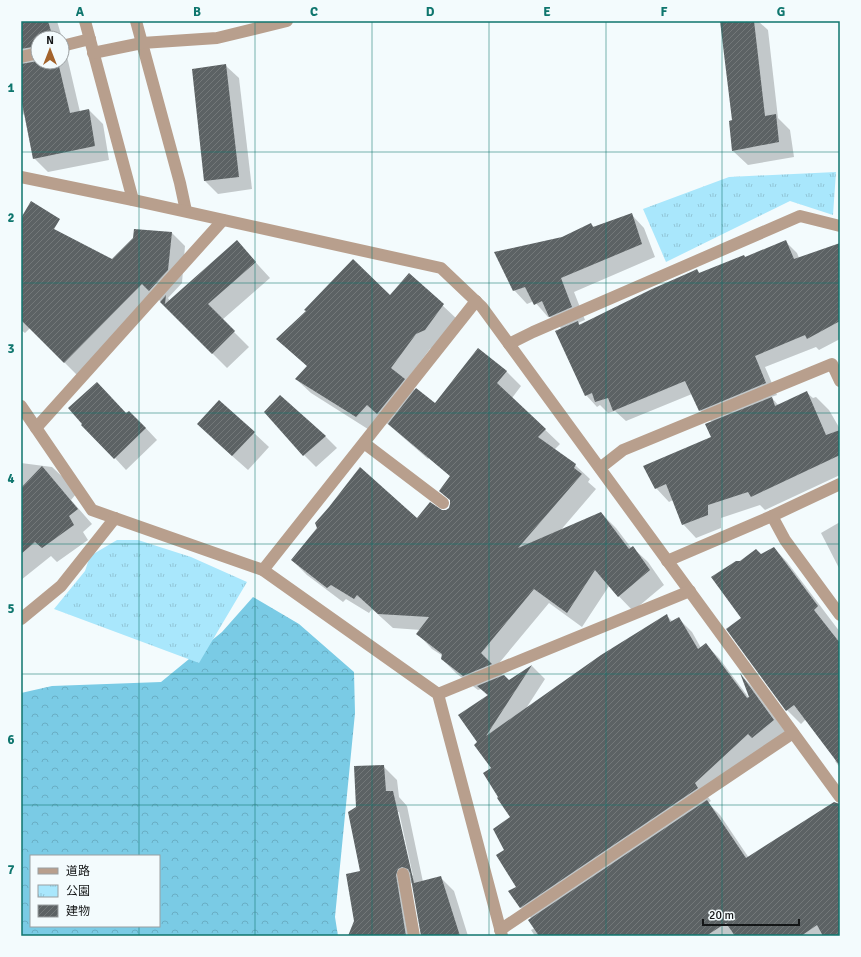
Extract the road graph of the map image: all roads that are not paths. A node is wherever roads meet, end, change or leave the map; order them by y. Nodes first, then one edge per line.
1 (85, 21) edge
2 (136, 21) edge
3 (287, 21) edge
4 (90, 39) junction
5 (142, 43) junction
6 (70, 44) edge
7 (93, 53) junction
8 (21, 177) edge
9 (133, 200) junction
10 (186, 211) junction
11 (223, 220) junction
12 (839, 222) edge
13 (476, 300) junction
14 (509, 344) junction
15 (840, 381) edge
16 (21, 406) edge
17 (36, 428) junction
18 (364, 442) junction
19 (600, 468) junction
20 (840, 484) edge
21 (442, 503) dead end
22 (772, 516) junction
23 (115, 518) junction
24 (667, 561) junction
25 (263, 570) junction
26 (690, 591) junction
27 (840, 615) edge
28 (21, 619) edge
29 (438, 694) junction
30 (793, 733) junction
31 (840, 797) edge
32 (404, 874) dead end
33 (501, 933) edge
34 (414, 936) edge

1 - 4 street
2 - 5 street
3 - 5 street
4 - 6 street
4 - 7 street
5 - 7 street
5 - 10 street
7 - 9 street
8 - 9 street
9 - 10 street
10 - 11 street
11 - 13 street
11 - 17 street
12 - 14 street
13 - 14 street
13 - 18 street
14 - 19 street
15 - 19 street
16 - 17 street
17 - 23 street
18 - 21 street
18 - 25 street
19 - 24 street
20 - 22 street
22 - 24 street
22 - 27 street
23 - 25 street
23 - 28 street
24 - 26 street
25 - 29 street
26 - 29 street
26 - 30 street
29 - 33 street
30 - 31 street
30 - 33 street
32 - 34 street

